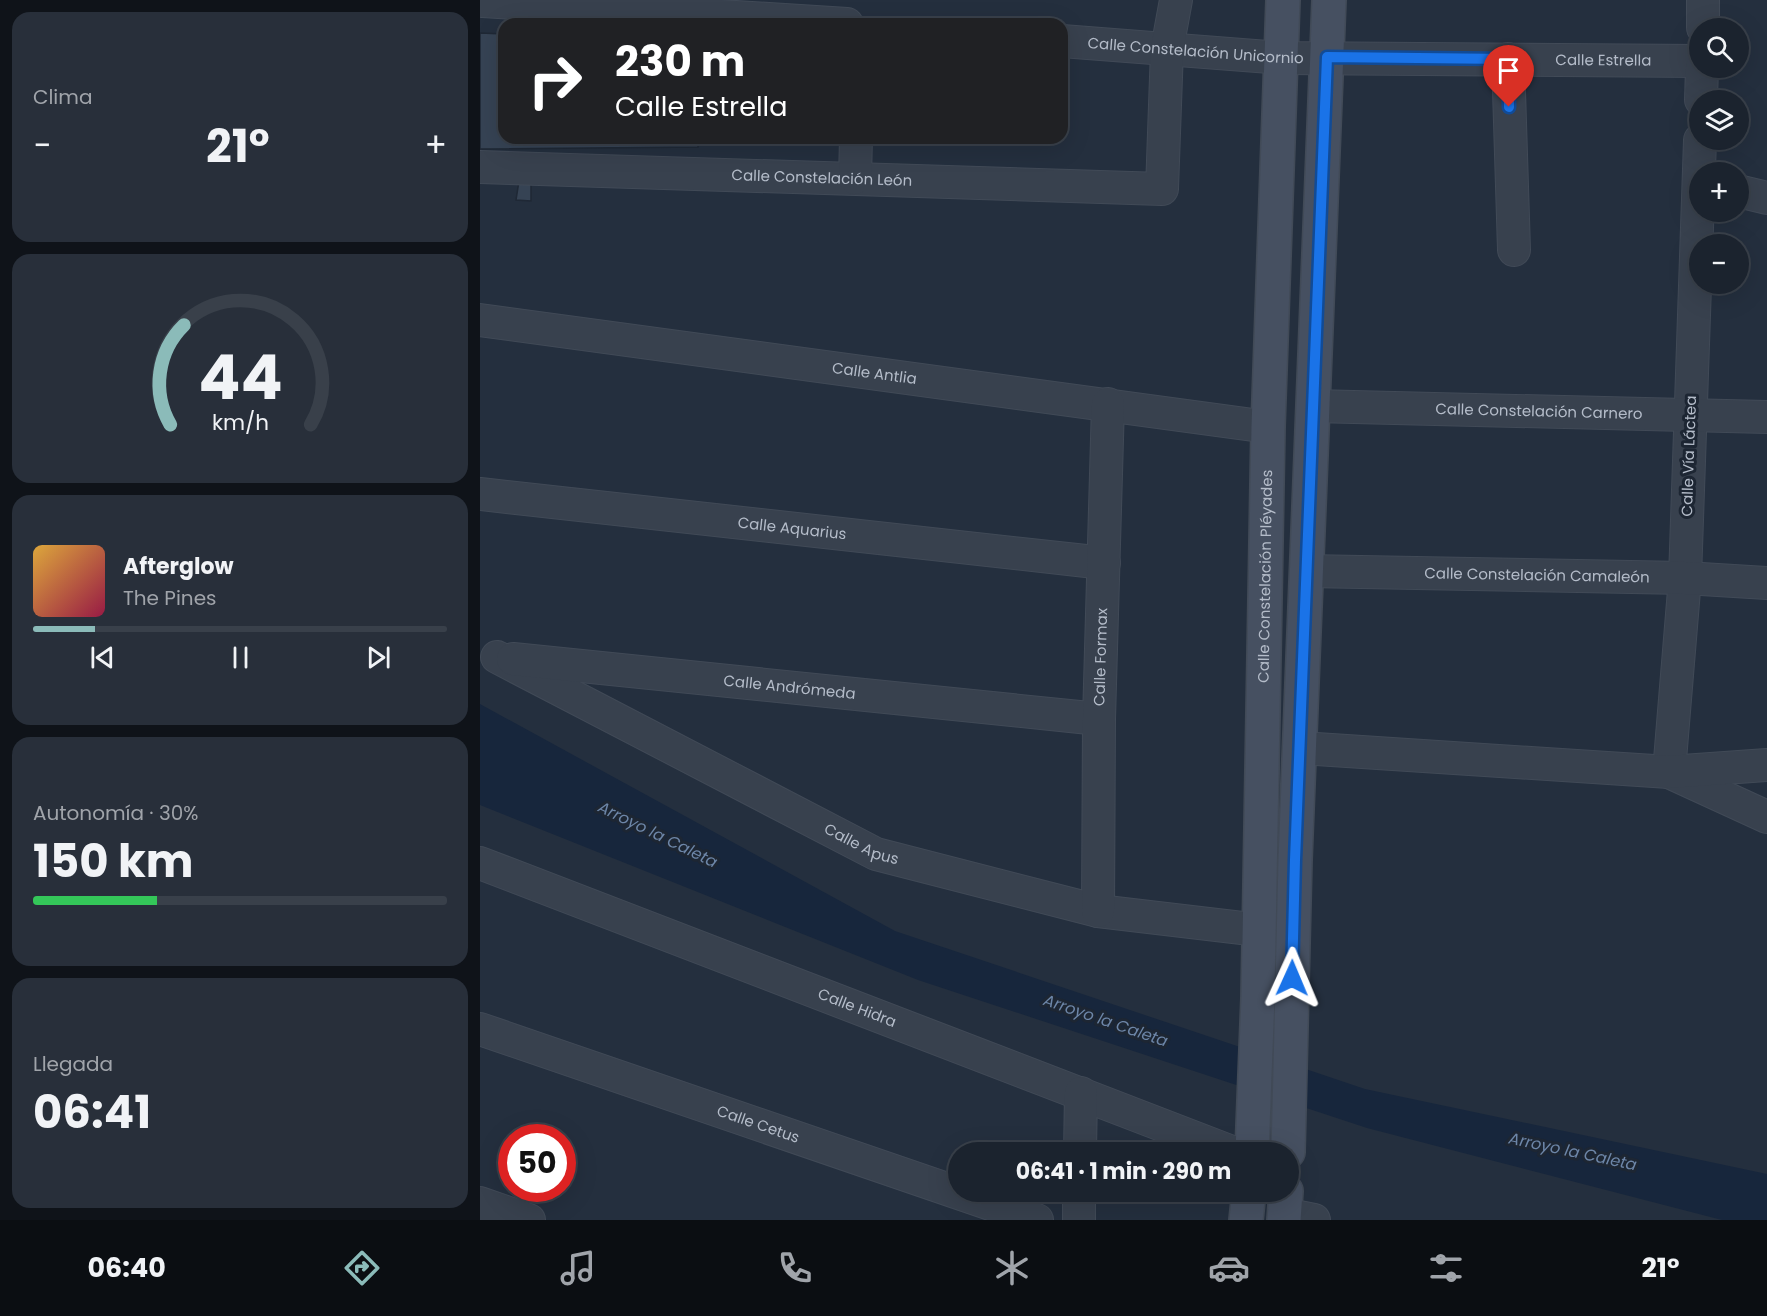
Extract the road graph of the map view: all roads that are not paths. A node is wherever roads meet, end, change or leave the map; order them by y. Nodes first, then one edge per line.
1 (859, 0) edge
2 (1176, 0) edge
3 (1282, 0) edge
4 (1329, 0) edge
5 (1703, 0) edge
6 (483, 1) edge
7 (752, 18) edge
8 (858, 18) edge
9 (1703, 18) edge
10 (1068, 41) edge
11 (1167, 49) junction
12 (1327, 57) junction
13 (1281, 58) junction
14 (1508, 59) junction
15 (1689, 62) edge
16 (856, 144) edge
17 (480, 167) edge
18 (855, 178) junction
19 (1749, 194) edge
20 (1767, 198) edge
21 (1697, 222) edge
22 (1514, 250) dead end
23 (480, 320) edge
24 (1108, 404) junction
25 (1313, 406) junction
26 (1690, 415) junction
27 (1767, 417) edge
28 (1269, 427) junction
29 (480, 494) edge
30 (1104, 563) junction
31 (1306, 571) junction
32 (1685, 579) junction
33 (1767, 583) edge
34 (488, 655) edge
35 (1100, 719) junction
36 (1300, 748) junction
37 (1767, 765) edge
38 (1669, 772) junction
39 (1767, 817) edge
40 (480, 863) edge
41 (1098, 910) junction
42 (1259, 930) junction
43 (480, 1029) edge
44 (1081, 1093) junction
45 (1080, 1142) edge
46 (1222, 1142) edge
47 (1246, 1142) edge
48 (1288, 1142) edge
49 (1079, 1202) edge
50 (1248, 1202) edge
51 (480, 1203) edge
52 (529, 1220) edge
53 (1037, 1220) edge
54 (1079, 1220) edge
55 (1246, 1220) edge

1 - 8 street
2 - 11 street
3 - 13 main road, Calle Constelación Pléyades
4 - 12 main road
5 - 9 street
6 - 7 street
10 - 11 street, Calle Constelación Unicornio
11 - 13 street, Calle Constelación Unicornio
11 - 18 street, Calle Constelación León
12 - 13 street, Calle Constelación Unicornio
12 - 14 street, Calle Estrella
12 - 25 main road
13 - 28 main road, Calle Constelación Pléyades
14 - 15 street, Calle Estrella
14 - 22 street
16 - 18 street
17 - 18 street, Calle Constelación León
19 - 20 street
21 - 26 street, Calle Vía Láctea
23 - 24 street, Calle Antlia
24 - 28 street, Calle Antlia
24 - 30 street, Calle Formax
25 - 26 street, Calle Constelación Carnero
25 - 31 main road
26 - 27 street, Calle Constelación Carnero
26 - 32 street, Calle Vía Láctea
28 - 42 main road, Calle Constelación Pléyades
29 - 30 street, Calle Aquarius
30 - 35 street, Calle Formax
31 - 32 street, Calle Constelación Camaleón
31 - 36 main road
32 - 33 street, Calle Constelación Camaleón
32 - 38 street, Calle Vía Láctea
34 - 35 street, Calle Andrómeda
34 - 41 street, Calle Apus
35 - 41 street, Calle Formax
36 - 38 street
36 - 48 main road
37 - 38 street
38 - 39 street
40 - 44 street, Calle Hidra
41 - 42 street, Calle Apus
42 - 47 main road, Calle Constelación Pléyades
43 - 53 street, Calle Cetus
44 - 45 street
44 - 46 street, Calle Hidra
49 - 54 street
50 - 55 main road
51 - 52 street

